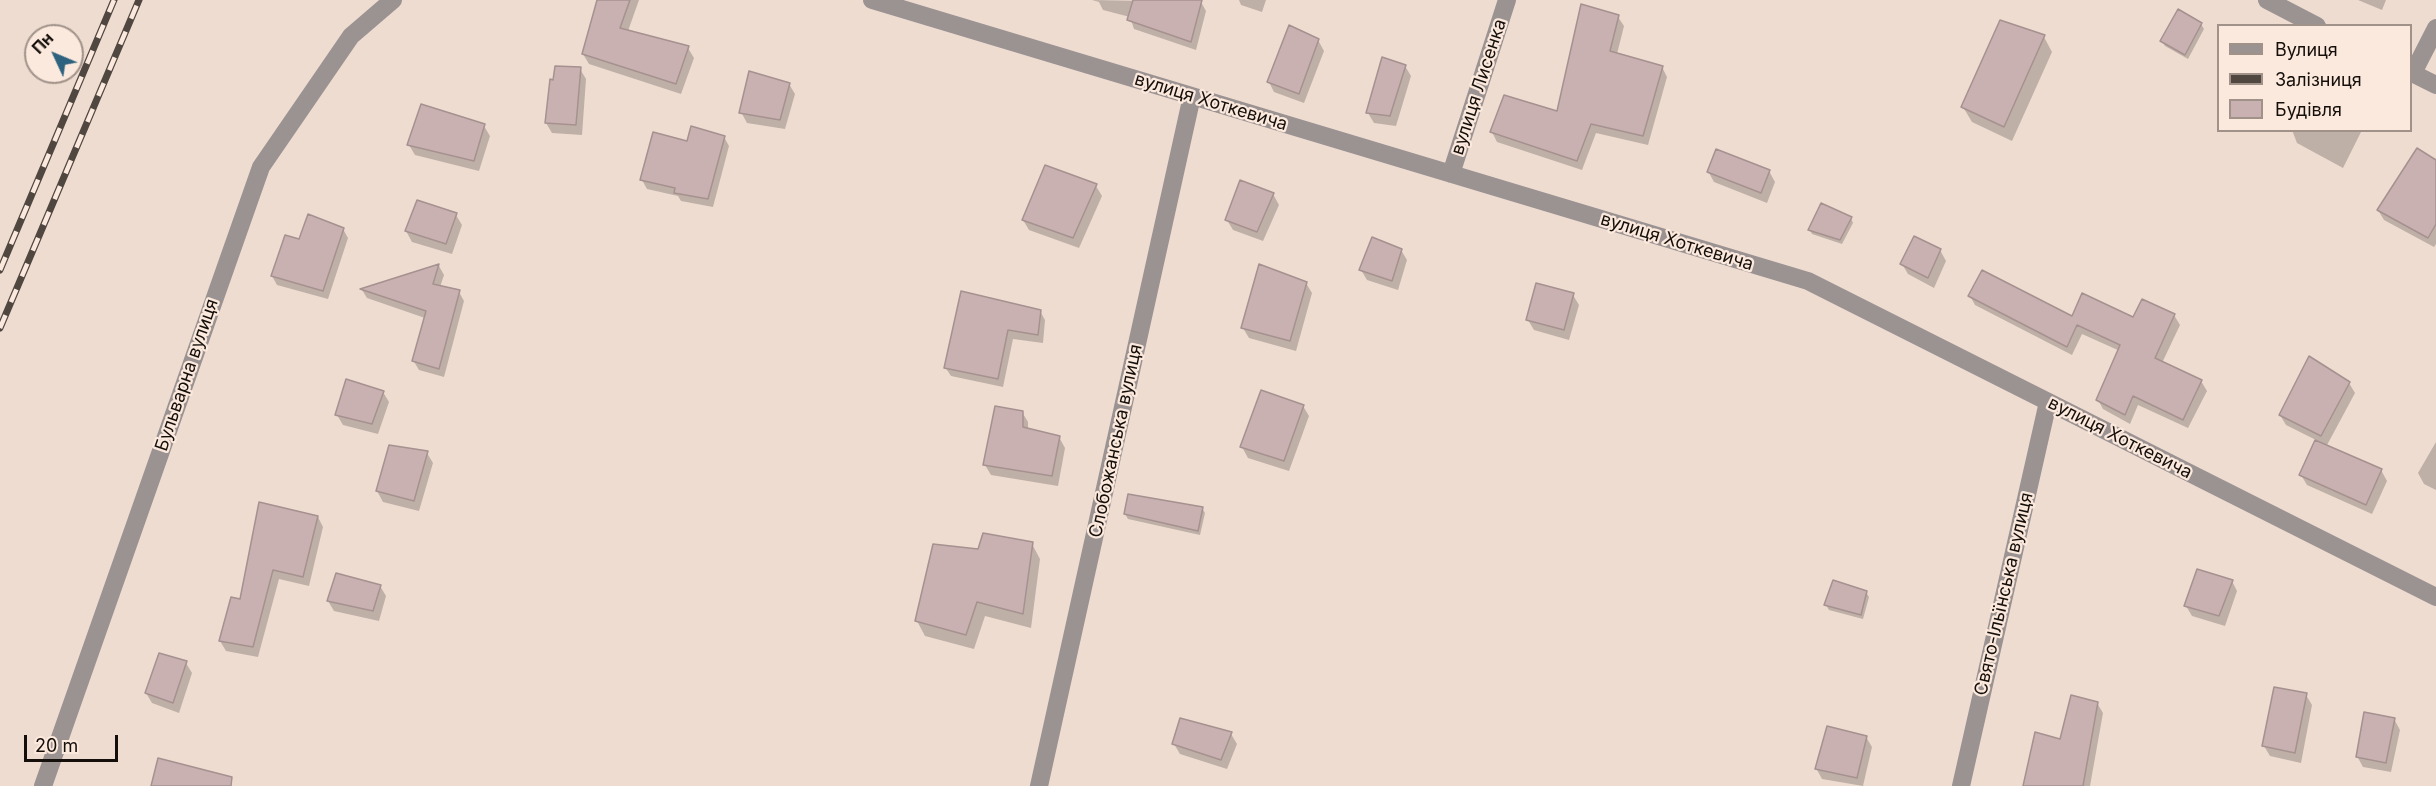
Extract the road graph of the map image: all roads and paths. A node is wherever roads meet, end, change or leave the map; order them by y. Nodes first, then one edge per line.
1 (393, 0) edge
2 (872, 0) edge
3 (1507, 0) edge
4 (2266, 0) edge
5 (2313, 24) edge
6 (2436, 28) edge
7 (2412, 73) edge
8 (2436, 85) edge
9 (1192, 96) junction
10 (1451, 174) junction
11 (2048, 402) junction
12 (2436, 597) edge
13 (43, 786) edge
14 (1039, 786) edge
15 (1961, 786) edge

1 - 13 street, Бульварна вулиця
2 - 9 street, вулиця Хоткевича
3 - 10 street, вулиця Лисенка
4 - 5 street
6 - 7 street
7 - 8 street
9 - 10 street, вулиця Хоткевича
9 - 14 street, Слобожанська вулиця
10 - 11 street, вулиця Хоткевича
11 - 12 street, вулиця Хоткевича
11 - 15 street, Свято-Ільїнська вулиця

